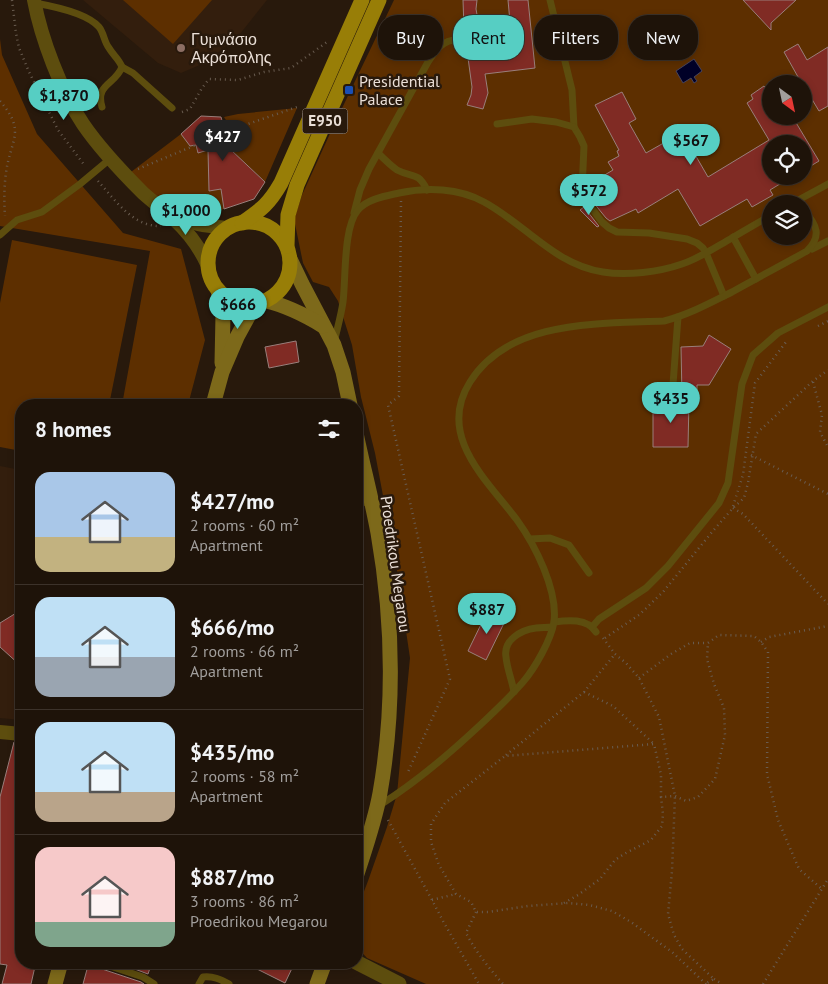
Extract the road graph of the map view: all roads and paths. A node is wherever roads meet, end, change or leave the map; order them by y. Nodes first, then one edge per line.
1 (362, 0) edge
2 (378, 0) edge
3 (550, 0) edge
4 (34, 2) edge
5 (453, 40) edge
6 (342, 44) junction
7 (122, 67) junction
8 (0, 101) edge
9 (102, 107) dead end
10 (297, 107) dead end
11 (172, 108) joint
12 (497, 124) dead end
13 (574, 127) junction
14 (225, 132) dead end
15 (196, 145) dead end
16 (378, 153) junction
17 (110, 159) junction
18 (131, 172) dead end
19 (828, 184) edge
20 (427, 190) junction
21 (402, 192) junction
22 (808, 195) edge
23 (156, 204) junction
24 (353, 218) junction
25 (762, 220) edge
26 (812, 222) edge
27 (235, 225) junction
28 (1, 234) edge
29 (733, 237) junction
30 (828, 241) edge
31 (808, 251) junction
32 (289, 252) junction
33 (706, 253) junction
34 (208, 266) junction
35 (756, 279) junction
36 (218, 290) junction
37 (724, 296) junction
38 (261, 302) junction
39 (828, 307) edge
40 (678, 317) junction
41 (828, 321) edge
42 (325, 327) junction
43 (811, 329) dead end
44 (786, 342) dead end
45 (334, 345) junction
46 (828, 370) edge
47 (222, 372) junction
48 (813, 381) junction
49 (672, 398) dead end
50 (215, 399) edge
51 (349, 399) edge
52 (828, 447) edge
53 (751, 455) junction
54 (828, 494) edge
55 (364, 503) edge
56 (733, 508) junction
57 (530, 539) junction
58 (589, 574) dead end
59 (828, 604) edge
60 (553, 624) junction
61 (828, 626) edge
62 (604, 638) dead end
63 (708, 642) junction
64 (761, 642) junction
65 (615, 654) junction
66 (640, 678) junction
67 (514, 692) junction
68 (584, 692) junction
69 (0, 732) edge
70 (15, 733) edge
71 (654, 744) junction
72 (505, 756) junction
73 (404, 789) junction
74 (662, 796) junction
75 (674, 796) junction
76 (377, 807) junction
77 (363, 846) edge
78 (828, 880) edge
79 (823, 890) junction
80 (456, 894) junction
81 (432, 900) junction
82 (562, 904) junction
83 (476, 912) junction
84 (363, 966) edge
85 (60, 969) edge
86 (119, 969) edge
87 (322, 969) edge
88 (714, 979) junction
89 (55, 984) edge
90 (154, 984) edge
91 (199, 984) edge
92 (229, 984) edge
93 (317, 984) edge
94 (399, 984) edge
95 (479, 984) edge
96 (503, 984) edge
97 (706, 984) edge
98 (722, 984) edge
99 (763, 984) edge

1 - 6 main road, E950
2 - 32 main road, E950
3 - 13 lane
4 - 7 lane
4 - 17 street
5 - 16 lane
6 - 11 path
6 - 27 main road, E950
7 - 9 lane
7 - 11 lane
8 - 28 path
10 - 14 path
12 - 13 lane
13 - 33 lane
15 - 18 path
16 - 20 lane
16 - 24 lane
17 - 23 street
17 - 28 lane
19 - 22 lane
20 - 21 lane
20 - 33 lane
21 - 24 lane
21 - 73 path
23 - 27 street
23 - 34 street
24 - 45 lane
25 - 29 lane
26 - 31 lane
27 - 32 main road
27 - 34 main road
29 - 33 lane
29 - 35 lane
30 - 31 lane
31 - 35 lane
32 - 38 main road
32 - 42 main road, E950
33 - 37 lane
34 - 36 main road
35 - 37 lane
36 - 38 main road
36 - 47 main road
37 - 40 lane
38 - 42 main road
38 - 47 main road
39 - 60 lane
40 - 49 lane
40 - 57 lane
41 - 43 path
42 - 45 main road, E950
44 - 56 path
45 - 51 main road, E950
46 - 48 path
47 - 50 main road
48 - 52 path
48 - 53 path
53 - 54 path
53 - 56 path
55 - 76 main road, Proedrikou Megarou
56 - 59 path
57 - 58 lane
57 - 60 lane
60 - 67 lane
60 - 67 lane
61 - 64 path
62 - 65 path
63 - 64 path
63 - 66 path
63 - 75 path
64 - 79 path
65 - 66 path
65 - 68 path
66 - 75 path
67 - 73 lane
68 - 71 path
68 - 72 path
69 - 70 street
71 - 72 path
71 - 74 path
72 - 80 path
73 - 76 lane
74 - 75 path
74 - 82 path
75 - 88 path
76 - 77 main road, Proedrikou Megarou
76 - 81 path
78 - 79 path
79 - 99 path
80 - 81 path
80 - 83 path
81 - 95 path
82 - 83 path
82 - 97 path
83 - 96 path
84 - 94 street
85 - 89 main road
86 - 90 lane
87 - 93 main road
88 - 97 path
88 - 98 path
91 - 92 lane

